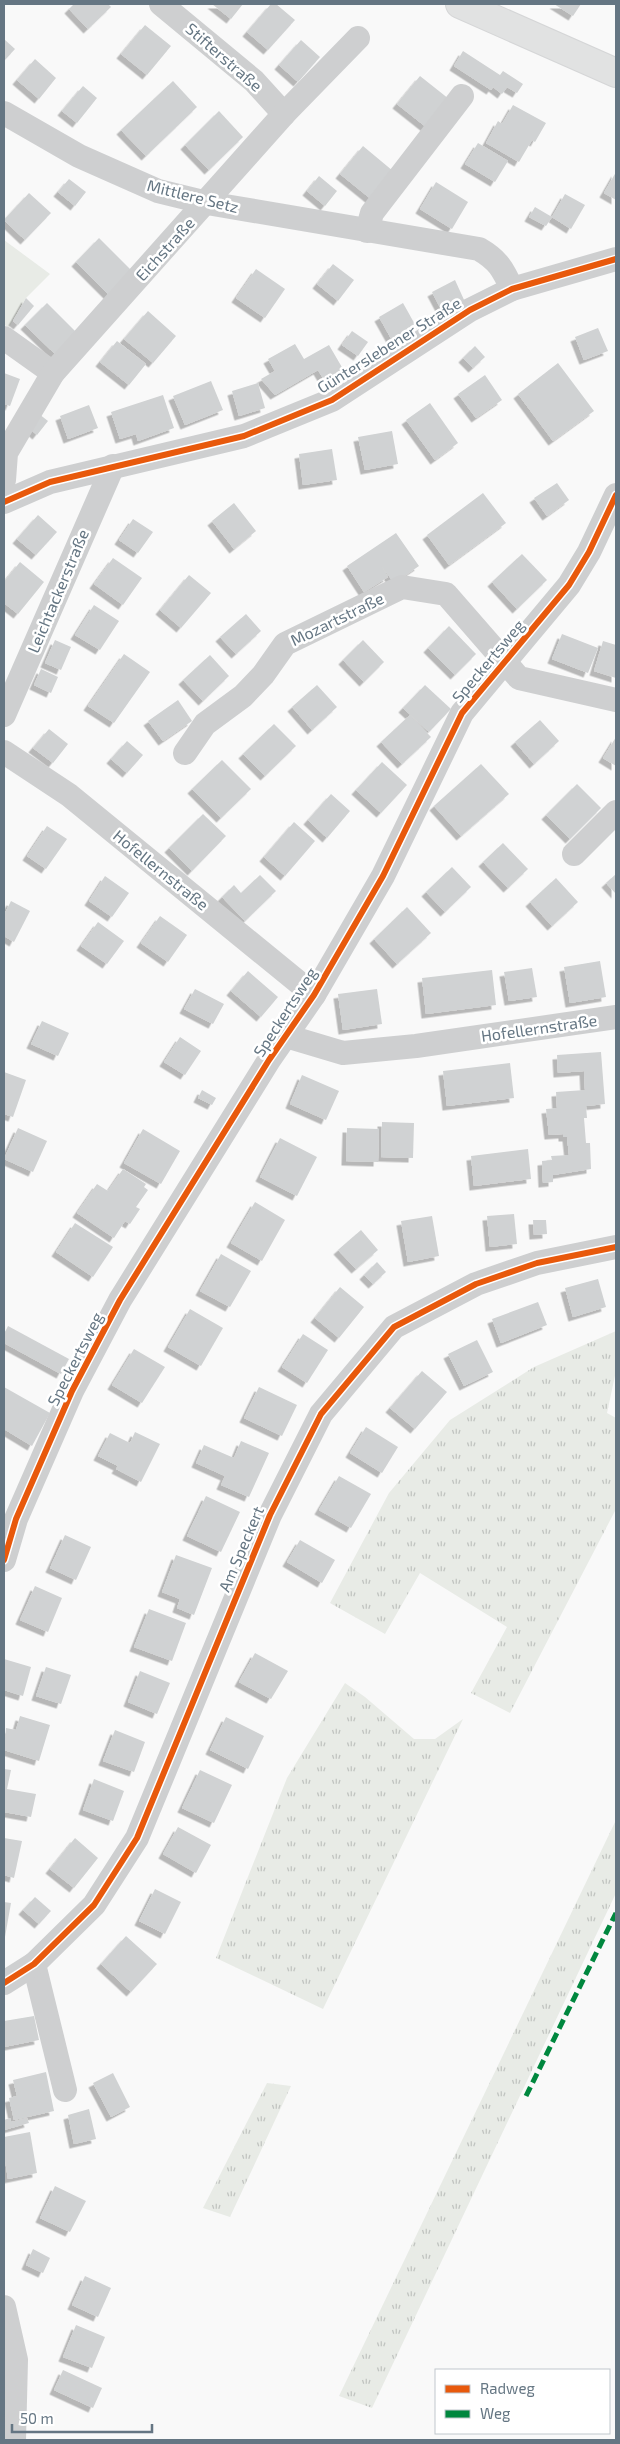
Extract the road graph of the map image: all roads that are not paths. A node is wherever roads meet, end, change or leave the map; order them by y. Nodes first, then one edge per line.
1 (161, 4) edge
2 (460, 4) edge
3 (358, 38) dead end
4 (616, 73) edge
5 (462, 96) dead end
6 (4, 113) edge
7 (284, 114) junction
8 (207, 203) junction
9 (367, 231) junction
10 (616, 259) edge
11 (512, 289) junction
12 (4, 338) edge
13 (53, 373) junction
14 (113, 466) junction
15 (4, 480) edge
16 (616, 495) edge
17 (4, 502) edge
18 (505, 663) junction
19 (616, 700) edge
20 (4, 715) edge
21 (4, 752) edge
22 (185, 753) dead end
23 (616, 812) edge
24 (574, 854) dead end
25 (314, 995) junction
26 (616, 1017) edge
27 (286, 1036) junction
28 (616, 1247) edge
29 (4, 1560) edge
30 (34, 1964) junction
31 (4, 1983) edge
32 (65, 2090) dead end
33 (5, 2322) edge
34 (14, 2440) edge

1 - 7 street, Stifterstraße
2 - 4 main road
3 - 7 street, Eichstraße
5 - 9 street
6 - 8 street, Mittlere Setz
7 - 8 street, Eichstraße
8 - 9 street, Mittlere Setz
8 - 13 street, Eichstraße
9 - 11 street, Mittlere Setz
10 - 11 street, Günterslebener Straße
11 - 14 street, Günterslebener Straße
12 - 13 street
13 - 15 street, Eichstraße
14 - 17 street, Günterslebener Straße
14 - 20 street, Leichtackerstraße
16 - 18 street, Speckertsweg
18 - 19 street, Mozartstraße
18 - 22 street, Mozartstraße
18 - 25 street, Speckertsweg
21 - 25 street, Hofellernstraße
23 - 24 street
25 - 27 street, Speckertsweg
26 - 27 street, Hofellernstraße
27 - 29 street, Speckertsweg
28 - 30 street, Am Speckert
30 - 31 street, Am Speckert
30 - 32 street
33 - 34 street

